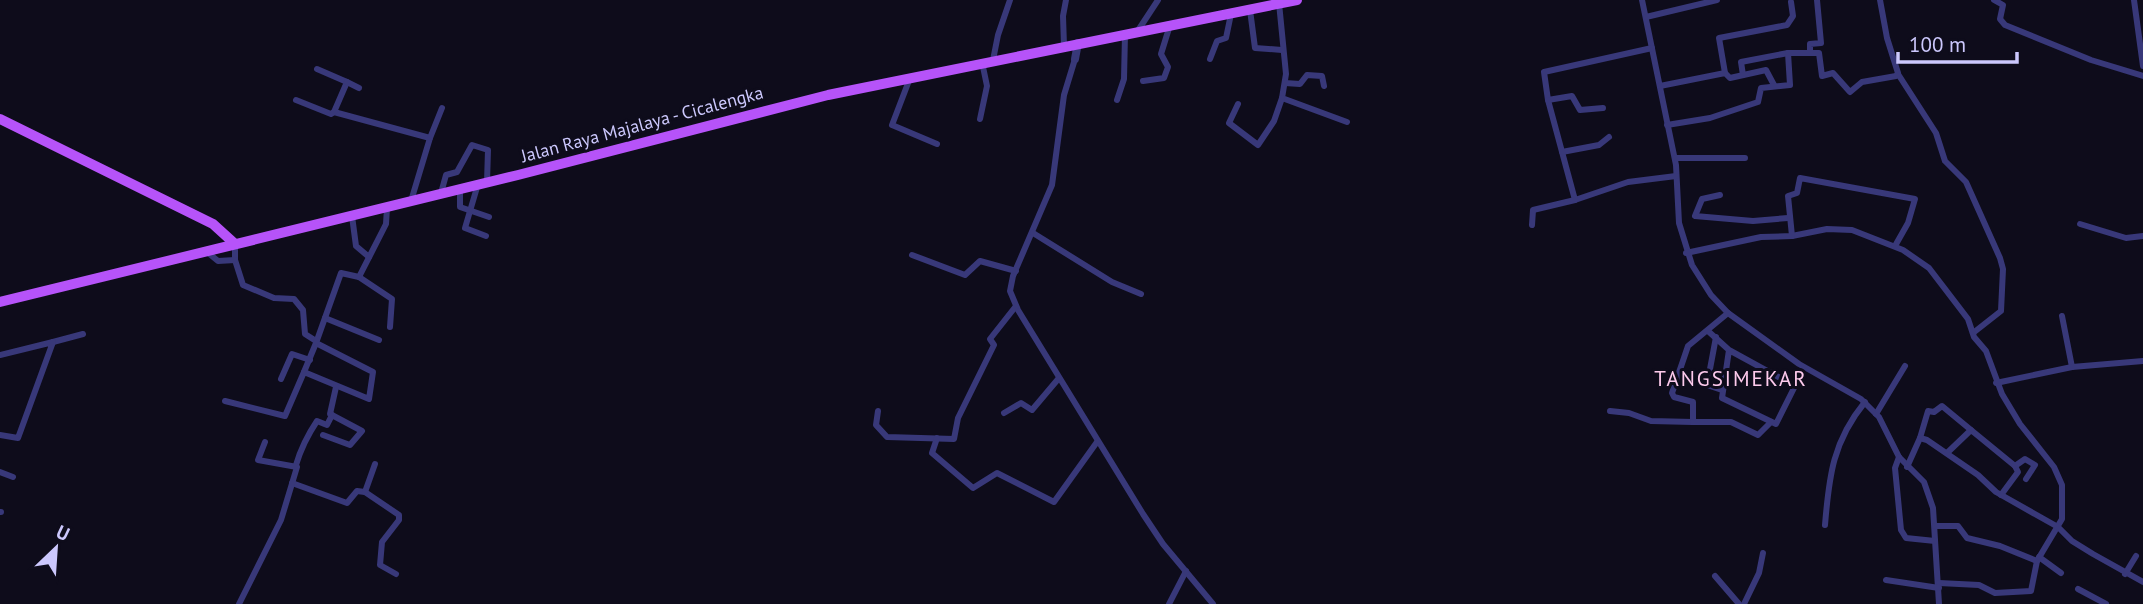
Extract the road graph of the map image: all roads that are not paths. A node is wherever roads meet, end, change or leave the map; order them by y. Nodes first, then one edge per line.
1 (1010, 0) edge
2 (1066, 0) edge
3 (1158, 0) edge
4 (1297, 0) edge
5 (1642, 0) edge
6 (1717, 0) edge
7 (1817, 0) edge
8 (1880, 0) edge
9 (1994, 0) edge
10 (2134, 0) edge
11 (1791, 2) dead end
12 (1279, 3) junction
13 (1251, 10) junction
14 (1231, 14) junction
15 (1646, 17) junction
16 (1170, 25) junction
17 (1147, 30) junction
18 (1125, 34) junction
19 (1079, 43) junction
20 (1064, 46) junction
21 (1652, 48) junction
22 (1282, 50) junction
23 (1810, 52) junction
24 (1788, 53) junction
25 (1075, 59) joint
26 (1210, 59) dead end
27 (988, 61) junction
28 (2143, 66) edge
29 (317, 69) dead end
30 (1725, 73) junction
31 (1898, 74) junction
32 (1743, 75) junction
33 (2143, 76) edge
34 (910, 78) junction
35 (1143, 81) dead end
36 (347, 82) junction
37 (1285, 83) junction
38 (1774, 85) junction
39 (1324, 86) dead end
40 (1660, 86) junction
41 (359, 88) dead end
42 (1282, 98) junction
43 (296, 100) dead end
44 (1117, 100) dead end
45 (1548, 100) junction
46 (1238, 104) dead end
47 (442, 108) dead end
48 (1603, 108) dead end
49 (334, 111) junction
50 (0, 119) edge
51 (980, 119) dead end
52 (1347, 122) dead end
53 (1667, 125) junction
54 (1609, 137) dead end
55 (430, 138) junction
56 (937, 144) dead end
57 (1562, 152) junction
58 (1675, 158) junction
59 (1745, 158) dead end
60 (1676, 176) junction
61 (483, 183) junction
62 (460, 188) junction
63 (441, 193) junction
64 (1720, 195) dead end
65 (1575, 200) junction
66 (411, 201) junction
67 (387, 208) junction
68 (1678, 209) junction
69 (1695, 211) junction
70 (471, 212) junction
71 (352, 216) junction
72 (489, 218) dead end
73 (1788, 218) junction
74 (2080, 223) dead end
75 (1532, 225) dead end
76 (1033, 233) junction
77 (486, 236) dead end
78 (1792, 236) junction
79 (2143, 236) edge
80 (235, 244) junction
81 (1895, 246) junction
82 (207, 252) junction
83 (1686, 253) junction
84 (912, 255) dead end
85 (369, 257) junction
86 (235, 260) junction
87 (1016, 271) junction
88 (359, 278) junction
89 (1141, 294) dead end
90 (0, 302) edge
91 (1016, 306) junction
92 (1728, 313) junction
93 (2062, 316) dead end
94 (325, 318) junction
95 (390, 327) dead end
96 (1708, 331) junction
97 (1973, 333) junction
98 (83, 334) dead end
99 (1716, 337) junction
100 (379, 340) dead end
101 (53, 342) junction
102 (316, 342) junction
103 (1730, 350) junction
104 (2, 354) edge
105 (310, 360) junction
106 (2143, 361) edge
107 (0, 364) edge
108 (1905, 366) dead end
109 (2072, 367) junction
110 (304, 372) junction
111 (1059, 378) junction
112 (281, 379) dead end
113 (1996, 383) junction
114 (336, 387) junction
115 (1722, 390) junction
116 (225, 401) dead end
117 (1865, 402) junction
118 (878, 411) dead end
119 (1610, 411) dead end
120 (1004, 413) dead end
121 (1876, 414) junction
122 (331, 415) junction
123 (1693, 422) junction
124 (1771, 422) junction
125 (1971, 430) junction
126 (0, 435) edge
127 (323, 435) dead end
128 (937, 438) junction
129 (1920, 438) junction
130 (265, 442) dead end
131 (1097, 442) junction
132 (1947, 453) junction
133 (1899, 457) junction
134 (375, 464) dead end
135 (296, 466) junction
136 (2015, 466) junction
137 (1908, 467) junction
138 (0, 472) edge
139 (13, 477) dead end
140 (2026, 479) dead end
141 (292, 484) junction
142 (365, 492) junction
143 (2001, 495) junction
144 (1825, 525) dead end
145 (1935, 526) junction
146 (2059, 527) junction
147 (1936, 541) junction
148 (1763, 553) dead end
149 (2136, 556) dead end
150 (2038, 559) junction
151 (1186, 571) junction
152 (2061, 573) dead end
153 (397, 574) dead end
154 (2125, 574) junction
155 (1715, 576) dead end
156 (1886, 580) dead end
157 (2143, 582) edge
158 (1939, 586) junction
159 (2078, 589) dead end
160 (239, 604) edge
161 (1169, 604) edge
162 (1213, 604) edge
163 (1742, 604) edge
164 (1939, 604) edge
165 (2106, 604) edge

1 - 27 street
2 - 20 street
3 - 17 street
4 - 12 main road, Jalan Raya Majalaya - Cicalengka
5 - 15 street
6 - 15 street
7 - 23 street
8 - 31 street
9 - 33 street
10 - 28 street
11 - 30 street
12 - 13 main road, Jalan Raya Majalaya - Cicalengka
12 - 22 street
13 - 14 main road, Jalan Raya Majalaya - Cicalengka
13 - 22 street
14 - 16 main road, Jalan Raya Majalaya - Cicalengka
14 - 26 street
15 - 21 street
16 - 17 main road, Jalan Raya Majalaya - Cicalengka
16 - 35 street
17 - 18 main road, Jalan Raya Majalaya - Cicalengka
18 - 19 main road, Jalan Raya Majalaya - Cicalengka
18 - 44 street
19 - 20 main road, Jalan Raya Majalaya - Cicalengka
19 - 25 street
20 - 27 main road, Jalan Raya Majalaya - Cicalengka
21 - 40 street
21 - 45 street
22 - 37 street
23 - 24 street
23 - 31 street
24 - 32 street
24 - 38 street
25 - 76 street
27 - 34 main road, Jalan Raya Majalaya - Cicalengka
27 - 51 street
29 - 36 street
30 - 32 street
30 - 40 street
31 - 97 street
32 - 38 street
34 - 56 street
34 - 61 main road, Jalan Raya Majalaya - Cicalengka
36 - 41 street
36 - 49 street
37 - 39 street
37 - 42 street
38 - 53 street
40 - 53 street
42 - 46 street
42 - 52 street
43 - 49 street
45 - 48 street
45 - 57 street
47 - 55 street
49 - 55 street
50 - 80 main road
53 - 58 street
54 - 57 street
55 - 66 street
57 - 65 street
58 - 59 street
58 - 60 street
60 - 65 street
60 - 68 street
61 - 62 main road, Jalan Raya Majalaya - Cicalengka
61 - 63 street
61 - 70 street
62 - 63 main road, Jalan Raya Majalaya - Cicalengka
62 - 70 street
63 - 66 main road, Jalan Raya Majalaya - Cicalengka
64 - 69 street
65 - 75 street
66 - 67 main road, Jalan Raya Majalaya - Cicalengka
67 - 71 main road, Jalan Raya Majalaya - Cicalengka
67 - 85 street
68 - 69 street
68 - 83 street
69 - 73 street
70 - 72 street
70 - 77 street
71 - 80 main road, Jalan Raya Majalaya - Cicalengka
71 - 85 street
73 - 78 street
73 - 81 street
74 - 79 street
76 - 87 street
76 - 89 street
78 - 81 street
78 - 83 street
80 - 82 main road, Jalan Raya Majalaya - Cicalengka
80 - 86 street
81 - 97 street
82 - 86 street
82 - 90 main road, Jalan Raya Majalaya - Cicalengka
83 - 92 street
84 - 87 street
85 - 88 street
86 - 102 street
87 - 91 street
88 - 94 street
88 - 95 street
91 - 111 street
91 - 128 street
92 - 96 street
92 - 117 street
93 - 109 street
94 - 100 street
94 - 102 street
96 - 99 street
96 - 123 street
97 - 113 street
98 - 101 street
99 - 103 street
99 - 115 street
101 - 104 street
101 - 126 street
102 - 105 street
102 - 114 street
103 - 115 street
103 - 124 street
104 - 107 street
105 - 110 street
105 - 112 street
106 - 109 street
108 - 121 street
109 - 113 street
110 - 114 street
110 - 116 street
111 - 120 street
111 - 131 street
113 - 146 street
114 - 122 street
115 - 124 street
117 - 121 street
117 - 144 street
118 - 128 street
119 - 123 street
121 - 133 street
122 - 127 street
122 - 135 street
123 - 124 street
125 - 129 street
125 - 132 street
125 - 136 street
128 - 131 street
129 - 132 street
129 - 137 street
130 - 135 street
131 - 151 street
132 - 143 street
133 - 137 street
133 - 147 street
134 - 142 street
135 - 141 street
136 - 140 street
136 - 143 street
137 - 145 street
138 - 139 street
141 - 142 street
141 - 160 street
142 - 153 street
143 - 146 street
145 - 147 street
145 - 150 street
146 - 150 street
146 - 154 street
147 - 158 street
148 - 163 street
149 - 154 street
150 - 152 street
150 - 158 street
151 - 161 street
151 - 162 street
154 - 157 street
155 - 163 street
156 - 158 street
158 - 164 street
159 - 165 street

